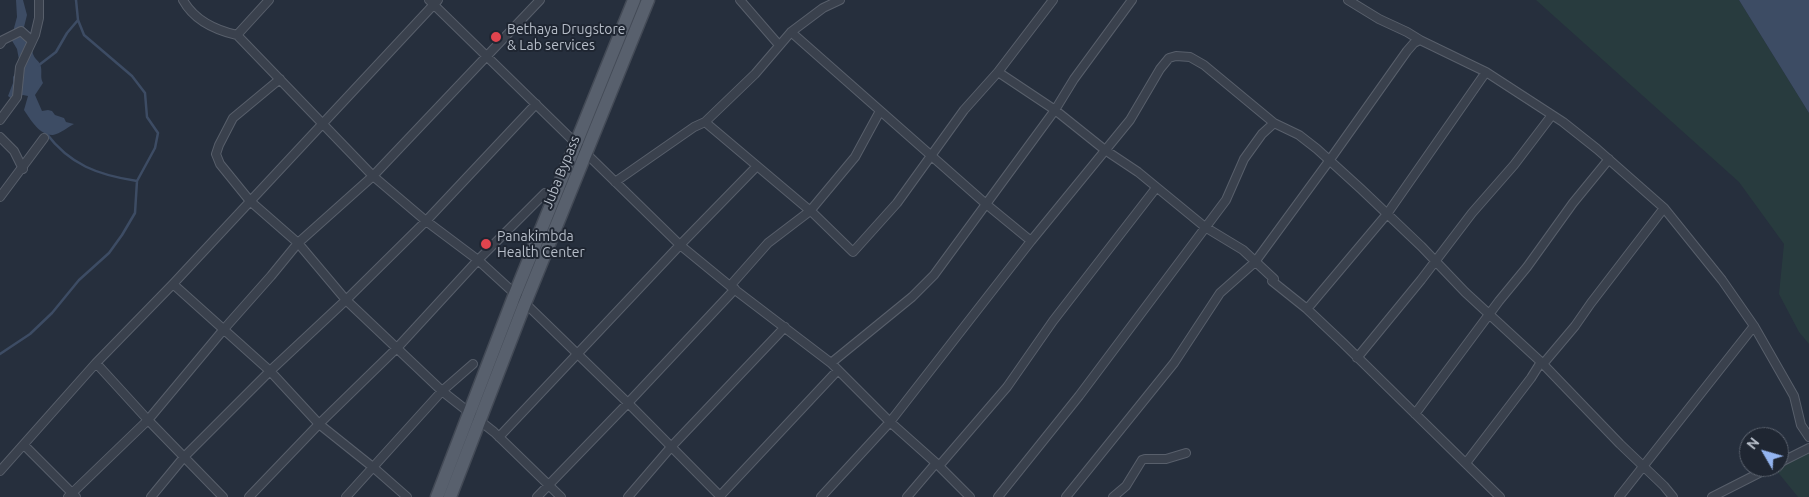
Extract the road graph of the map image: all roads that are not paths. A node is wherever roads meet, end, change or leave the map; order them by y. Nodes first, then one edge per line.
1 (39, 0) edge
2 (183, 0) edge
3 (269, 0) edge
4 (540, 0) edge
5 (634, 0) edge
6 (648, 0) edge
7 (740, 0) edge
8 (840, 0) edge
9 (1052, 0) edge
10 (1132, 0) edge
11 (1348, 0) edge
12 (434, 2) edge
13 (791, 32) junction
14 (237, 35) junction
15 (1420, 40) junction
16 (32, 41) junction
17 (0, 44) edge
18 (780, 45) junction
19 (486, 56) junction
20 (998, 72) junction
21 (1486, 72) junction
22 (280, 78) junction
23 (536, 104) junction
24 (1055, 110) junction
25 (880, 111) junction
26 (1552, 114) junction
27 (0, 120) edge
28 (705, 122) junction
29 (322, 123) junction
30 (1274, 123) junction
31 (0, 137) edge
32 (44, 138) dead end
33 (580, 148) junction
34 (1105, 150) junction
35 (932, 154) junction
36 (1609, 159) junction
37 (1329, 161) junction
38 (757, 166) junction
39 (23, 169) junction
40 (373, 176) junction
41 (615, 182) junction
42 (1156, 188) junction
43 (545, 193) dead end
44 (0, 196) edge
45 (250, 201) junction
46 (986, 204) junction
47 (1664, 208) junction
48 (810, 211) junction
49 (1386, 214) junction
50 (426, 221) junction
51 (1205, 227) junction
52 (1031, 241) junction
53 (298, 242) junction
54 (680, 245) junction
55 (478, 260) junction
56 (1255, 262) junction
57 (1435, 262) junction
58 (173, 284) junction
59 (733, 287) junction
60 (515, 294) junction
61 (346, 300) junction
62 (525, 303) junction
63 (1307, 309) junction
64 (1489, 315) junction
65 (1754, 326) junction
66 (785, 327) junction
67 (224, 329) junction
68 (397, 348) junction
69 (577, 354) junction
70 (1357, 358) junction
71 (96, 363) junction
72 (831, 363) junction
73 (1542, 363) junction
74 (473, 364) dead end
75 (838, 370) junction
76 (270, 371) junction
77 (442, 391) junction
78 (628, 403) junction
79 (1415, 414) junction
80 (475, 416) junction
81 (148, 420) junction
82 (890, 422) junction
83 (319, 424) junction
84 (1809, 437) edge
85 (499, 438) junction
86 (24, 445) junction
87 (671, 447) junction
88 (1809, 448) edge
89 (1186, 453) dead end
90 (184, 457) junction
91 (1789, 458) edge
92 (1466, 463) junction
93 (937, 465) junction
94 (1644, 466) junction
95 (374, 468) junction
96 (0, 471) edge
97 (1751, 477) edge
98 (548, 485) junction
99 (72, 495) edge
100 (720, 496) edge
101 (151, 497) edge
102 (223, 497) edge
103 (249, 497) edge
104 (346, 497) edge
105 (407, 497) edge
106 (437, 497) edge
107 (450, 497) edge
108 (537, 497) edge
109 (561, 497) edge
110 (628, 497) edge
111 (821, 497) edge
112 (907, 497) edge
113 (970, 497) edge
114 (998, 497) edge
115 (1066, 497) edge
116 (1113, 497) edge
117 (1500, 497) edge
118 (1619, 497) edge
119 (1673, 497) edge
120 (1712, 497) edge

1 - 16 street
2 - 14 street
3 - 14 street
4 - 19 street
5 - 33 main road, Juba Bypass
6 - 33 main road, Juba Bypass
7 - 18 street
8 - 13 street
9 - 20 street
10 - 24 street
11 - 15 street
12 - 19 street
12 - 29 street
13 - 18 street
13 - 25 street
14 - 22 street
15 - 21 street
15 - 37 street
16 - 17 street
16 - 27 street
18 - 28 street
19 - 23 street
19 - 40 street
20 - 24 street
20 - 35 street
21 - 26 street
21 - 49 street
22 - 29 street
22 - 45 street
23 - 33 street
23 - 50 street
24 - 34 street
24 - 46 street
25 - 35 street
25 - 48 street
26 - 36 street
26 - 57 street
28 - 38 street
28 - 41 street
29 - 40 street
29 - 45 street
30 - 34 street
30 - 37 street
30 - 51 street
31 - 39 street
32 - 39 street
33 - 41 street
33 - 60 main road, Juba Bypass
33 - 62 main road, Juba Bypass
34 - 42 street
34 - 52 street
35 - 46 street
35 - 48 street
36 - 47 street
36 - 64 street
37 - 49 street
37 - 56 street
38 - 48 street
38 - 54 street
39 - 44 street
40 - 50 street
40 - 53 street
41 - 54 street
42 - 51 street
42 - 93 street
43 - 55 street
45 - 53 street
45 - 58 street
46 - 52 street
46 - 72 street
47 - 65 street
47 - 73 street
48 - 59 street
49 - 57 street
49 - 63 street
50 - 55 street
50 - 61 street
51 - 56 street
51 - 114 street
52 - 82 street
53 - 61 street
53 - 67 street
54 - 59 street
54 - 69 street
55 - 60 street
55 - 68 street
56 - 63 street
56 - 115 street
57 - 64 street
57 - 70 street
58 - 67 street
58 - 71 street
59 - 66 street
59 - 78 street
60 - 62 street
60 - 80 main road, Juba Bypass
61 - 68 street
61 - 76 street
62 - 69 street
62 - 80 main road, Juba Bypass
63 - 70 street
64 - 73 street
64 - 79 street
65 - 84 street
65 - 94 street
66 - 72 street
66 - 87 street
67 - 76 street
67 - 81 street
68 - 77 street
68 - 83 street
69 - 78 street
69 - 85 street
70 - 79 street
71 - 81 street
71 - 86 street
72 - 75 street
73 - 92 street
73 - 94 street
74 - 77 street
75 - 82 street
75 - 100 street
76 - 83 street
76 - 90 street
77 - 80 street
77 - 95 street
78 - 87 street
78 - 98 street
79 - 92 street
80 - 85 street
80 - 106 main road, Juba Bypass
80 - 107 main road, Juba Bypass
81 - 90 street
81 - 99 street
82 - 93 street
82 - 111 street
83 - 95 street
83 - 103 street
85 - 98 street
86 - 96 street
86 - 99 street
87 - 100 street
87 - 110 street
88 - 91 street
89 - 116 street
90 - 101 street
90 - 102 street
92 - 117 street
93 - 112 street
93 - 113 street
94 - 118 street
94 - 119 street
95 - 104 street
95 - 105 street
97 - 120 street
98 - 108 street
98 - 109 street

